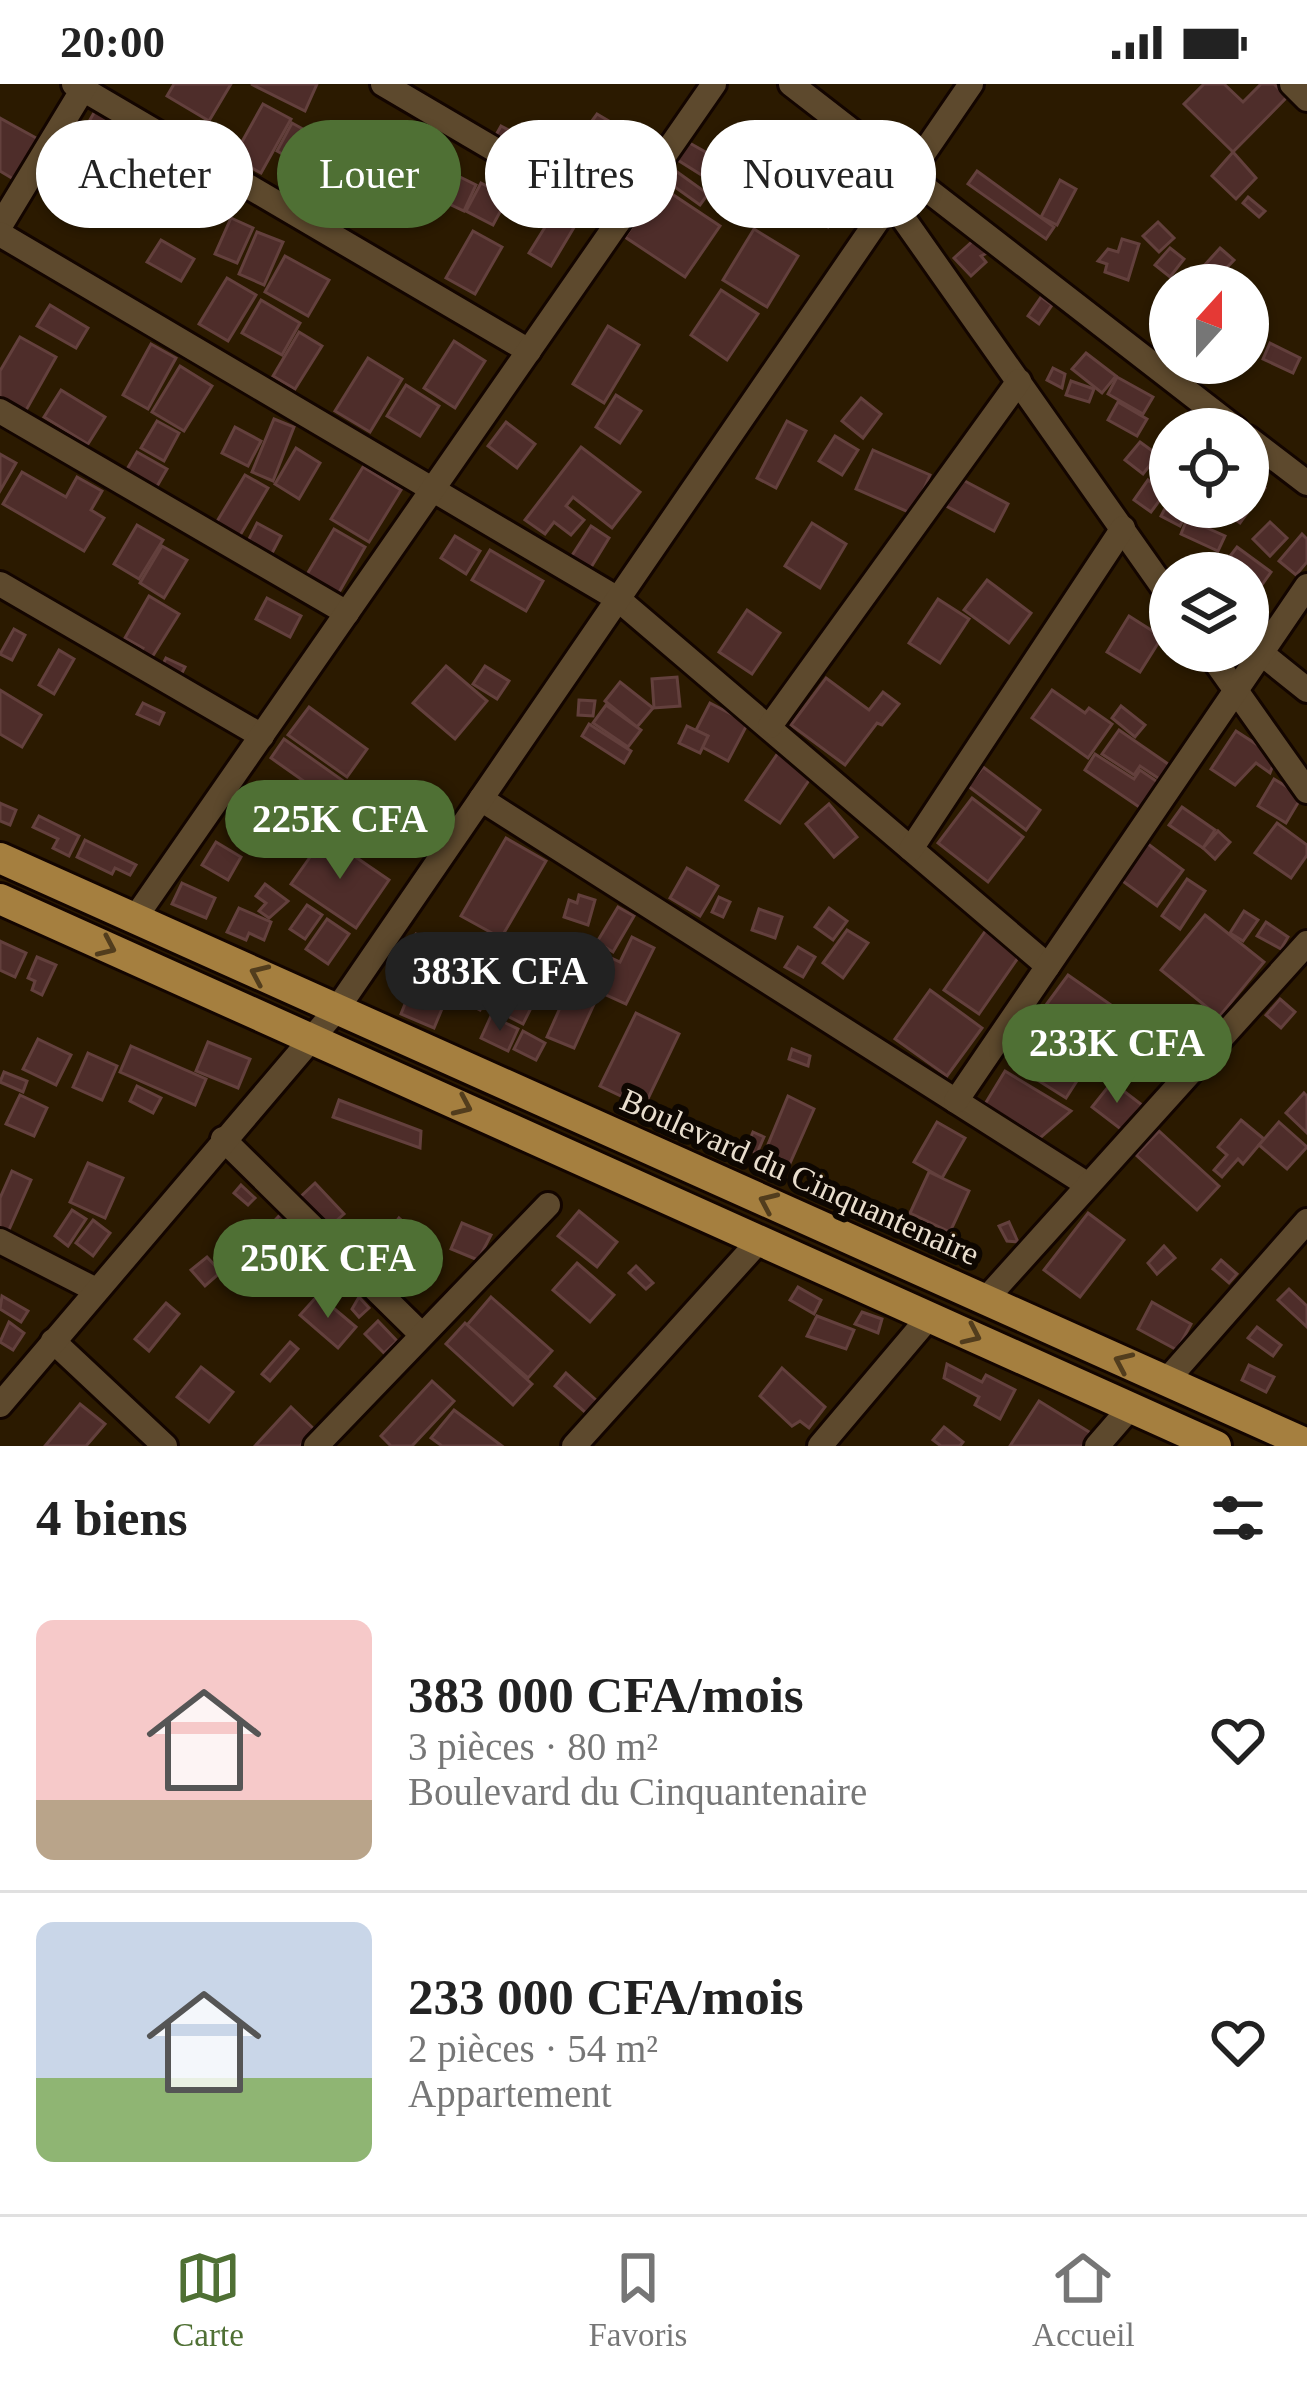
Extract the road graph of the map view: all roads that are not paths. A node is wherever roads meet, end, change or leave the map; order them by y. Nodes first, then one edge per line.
1 (383, 84) edge
2 (714, 84) edge
3 (791, 84) edge
4 (971, 84) edge
5 (1292, 84) edge
6 (81, 86) edge
7 (1307, 98) edge
8 (837, 120) edge
9 (936, 135) edge
10 (677, 137) edge
11 (485, 144) edge
12 (936, 197) edge
13 (614, 228) edge
14 (872, 228) edge
15 (911, 228) edge
16 (0, 230) edge
17 (529, 351) junction
18 (1019, 381) junction
19 (1210, 408) edge
20 (0, 411) edge
21 (1269, 454) edge
22 (1307, 483) edge
23 (433, 489) junction
24 (1123, 528) junction
25 (1149, 566) edge
26 (0, 584) edge
27 (1307, 586) edge
28 (618, 598) junction
29 (346, 613) junction
30 (1269, 641) edge
31 (1269, 659) edge
32 (1223, 672) edge
33 (1248, 672) edge
34 (1307, 690) edge
35 (1236, 691) junction
36 (770, 726) junction
37 (262, 736) junction
38 (1307, 790) edge
39 (481, 799) junction
40 (911, 849) junction
41 (0, 858) edge
42 (0, 899) edge
43 (135, 918) junction
44 (1307, 943) edge
45 (1048, 966) junction
46 (337, 1010) junction
47 (314, 1039) junction
48 (956, 1101) junction
49 (224, 1138) junction
50 (1088, 1185) junction
51 (548, 1205) dead end
52 (1307, 1221) edge
53 (760, 1240) junction
54 (0, 1241) edge
55 (96, 1289) junction
56 (985, 1300) junction
57 (930, 1316) junction
58 (422, 1335) junction
59 (53, 1341) junction
60 (1166, 1381) junction
61 (0, 1406) edge
62 (1130, 1408) junction
63 (1307, 1444) edge
64 (164, 1446) edge
65 (316, 1446) edge
66 (574, 1446) edge
67 (820, 1446) edge
68 (1096, 1446) edge
69 (1216, 1446) edge

1 - 11 street
2 - 10 street
3 - 8 street
4 - 9 street
5 - 7 street
6 - 16 street
6 - 17 street
12 - 19 street
13 - 17 street
14 - 28 street
15 - 18 street
16 - 23 street
17 - 23 street
18 - 24 street
18 - 36 street
20 - 29 street
21 - 22 street
23 - 28 street
23 - 29 street
24 - 25 street
24 - 40 street
26 - 37 street
27 - 30 street
28 - 36 street
28 - 39 street
29 - 37 street
31 - 34 street
32 - 35 street
33 - 35 street
35 - 38 street
35 - 45 street
36 - 40 street
37 - 43 street
39 - 46 street
39 - 48 street
40 - 45 street
41 - 43 main road, Boulevard du Cinquantenaire
42 -> 47 main road
46 -> 43 main road, Boulevard du Cinquantenaire
44 - 50 street
45 - 48 street
46 - 47 street
56 -> 46 main road, Boulevard du Cinquantenaire
47 - 49 street
47 -> 53 main road
48 - 50 street
49 - 55 street
49 - 58 street
50 - 56 street
51 - 58 street
52 - 60 street
53 - 57 main road
53 - 66 street
54 - 55 street
55 - 59 street
60 -> 56 main road, Boulevard du Cinquantenaire
57 -> 62 main road
57 - 67 street
58 - 65 street
59 - 61 street
59 - 64 street
60 - 63 main road, Boulevard du Cinquantenaire
62 - 68 street
62 - 69 main road

